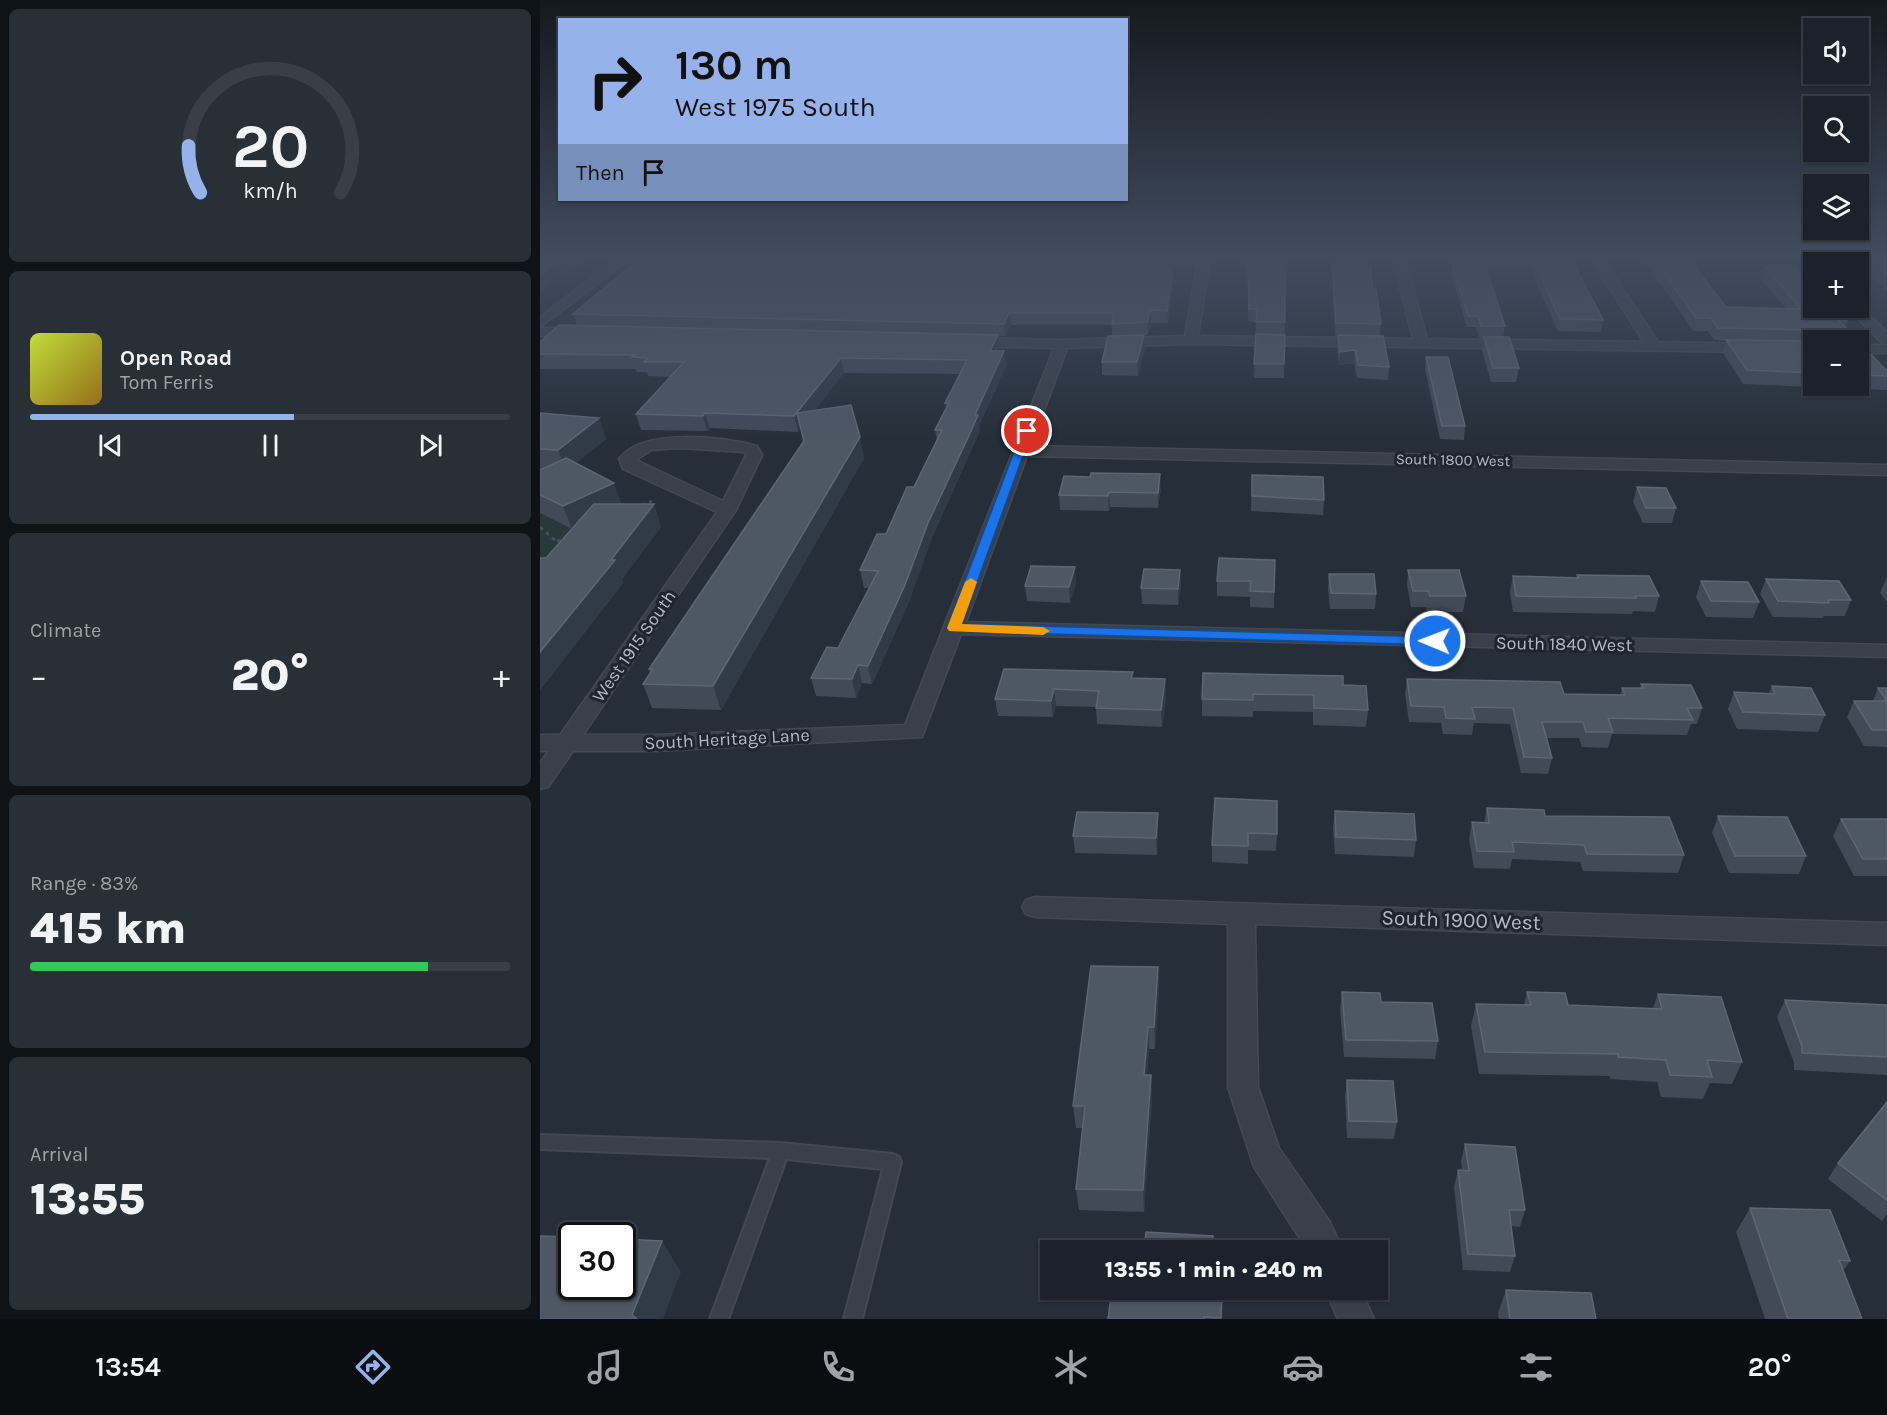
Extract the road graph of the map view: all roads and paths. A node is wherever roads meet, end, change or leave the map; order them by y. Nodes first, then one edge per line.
1 (1194, 321) edge
2 (1415, 321) edge
3 (1637, 321) edge
4 (1867, 321) edge
5 (540, 332) edge
6 (587, 333) edge
7 (1191, 340) junction
8 (1887, 340) edge
9 (955, 341) edge
10 (1421, 342) junction
11 (1062, 344) junction
12 (1653, 346) junction
13 (1768, 348) edge
14 (1869, 349) edge
15 (1887, 349) edge
16 (1019, 452) junction
17 (1887, 470) edge
18 (652, 501) edge
19 (727, 510) junction
20 (632, 511) edge
21 (540, 527) edge
22 (573, 538) edge
23 (557, 541) junction
24 (558, 550) edge
25 (954, 628) junction
26 (1887, 651) edge
27 (540, 743) edge
28 (566, 744) junction
29 (540, 782) edge
30 (1035, 907) dead end
31 (1241, 913) junction
32 (1887, 934) edge
33 (540, 1142) edge
34 (781, 1151) junction
35 (1321, 1240) edge
36 (1347, 1300) edge
37 (719, 1319) edge
38 (854, 1319) edge
39 (1356, 1319) edge

1 - 7 street
2 - 10 street
3 - 12 street
4 - 8 street
5 - 6 street
7 - 10 street
7 - 11 street
9 - 11 street
10 - 12 street
11 - 16 street
12 - 13 street
14 - 15 street
16 - 17 street, South 1800 West
16 - 25 street
18 - 20 path
19 - 19 street, West 1915 South
19 - 28 street, West 1915 South
21 - 23 path
22 - 23 path
23 - 24 path
25 - 26 street, South 1840 West
25 - 28 street, South Heritage Lane
27 - 28 street, South Heritage Lane
28 - 29 street, West 1915 South
30 - 31 street, South 1900 West
31 - 32 street, South 1900 West
31 - 35 street
33 - 34 lane
34 - 37 lane
34 - 38 lane
36 - 39 street

